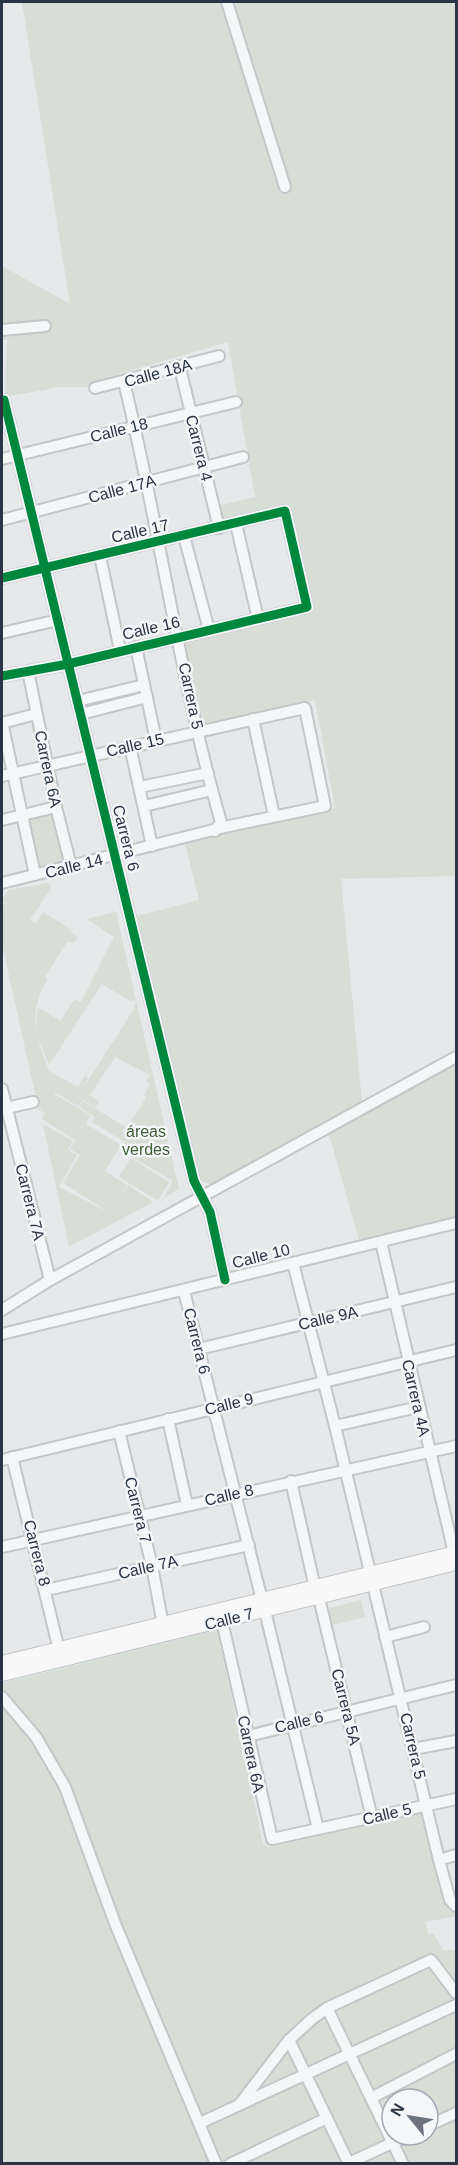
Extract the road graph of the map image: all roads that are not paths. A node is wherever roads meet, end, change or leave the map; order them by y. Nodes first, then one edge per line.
1 (227, 2) edge
2 (285, 187) dead end
3 (45, 326) dead end
4 (2, 330) edge
5 (219, 356) dead end
6 (180, 368) junction
7 (124, 382) junction
8 (95, 388) dead end
9 (3, 400) edge
10 (236, 402) dead end
11 (190, 413) junction
12 (135, 426) junction
13 (18, 455) junction
14 (243, 457) dead end
15 (2, 459) edge
16 (203, 468) junction
17 (148, 482) junction
18 (32, 513) junction
19 (2, 520) edge
20 (236, 524) junction
21 (219, 528) junction
22 (184, 536) junction
23 (160, 541) junction
24 (99, 556) junction
25 (47, 569) junction
26 (2, 578) edge
27 (307, 607) joint
28 (258, 619) junction
29 (58, 620) junction
30 (209, 630) junction
31 (2, 633) edge
32 (179, 637) junction
33 (136, 646) junction
34 (120, 650) junction
35 (68, 663) junction
36 (28, 671) junction
37 (2, 676) edge
38 (145, 691) junction
39 (78, 701) junction
40 (36, 714) junction
41 (81, 714) junction
42 (254, 719) junction
43 (2, 723) edge
44 (198, 730) junction
45 (156, 740) junction
46 (130, 746) junction
47 (90, 755) junction
48 (47, 765) junction
49 (208, 773) junction
50 (6, 775) edge
51 (140, 787) junction
52 (212, 790) junction
53 (144, 806) junction
54 (56, 807) junction
55 (21, 815) junction
56 (274, 816) junction
57 (2, 820) edge
58 (215, 831) junction
59 (153, 846) junction
60 (115, 855) junction
61 (71, 866) junction
62 (35, 875) junction
63 (2, 884) edge
64 (456, 1057) edge
65 (2, 1089) edge
66 (33, 1102) dead end
67 (4, 1109) edge
68 (201, 1197) junction
69 (456, 1223) edge
70 (381, 1242) junction
71 (293, 1263) junction
72 (50, 1280) junction
73 (225, 1281) junction
74 (456, 1287) edge
75 (184, 1291) junction
76 (394, 1302) junction
77 (2, 1310) edge
78 (308, 1322) junction
79 (2, 1334) edge
80 (199, 1349) junction
81 (456, 1350) edge
82 (408, 1363) junction
83 (324, 1381) junction
84 (214, 1407) junction
85 (418, 1407) junction
86 (168, 1419) junction
87 (335, 1426) junction
88 (119, 1431) junction
89 (456, 1446) edge
90 (428, 1453) junction
91 (7, 1458) edge
92 (345, 1471) junction
93 (291, 1481) junction
94 (237, 1493) junction
95 (187, 1504) junction
96 (139, 1516) junction
97 (33, 1540) junction
98 (249, 1545) junction
99 (2, 1546) edge
100 (456, 1556) edge
101 (152, 1566) junction
102 (370, 1580) junction
103 (46, 1590) junction
104 (317, 1593) junction
105 (264, 1605) junction
106 (222, 1621) junction
107 (163, 1625) junction
108 (424, 1626) dead end
109 (385, 1637) junction
110 (59, 1650) junction
111 (2, 1663) edge
112 (2, 1674) edge
113 (456, 1685) edge
114 (2, 1697) edge
115 (401, 1698) junction
116 (348, 1710) junction
117 (294, 1723) junction
118 (248, 1736) junction
119 (456, 1741) edge
120 (413, 1749) junction
121 (456, 1799) edge
122 (426, 1805) junction
123 (372, 1818) junction
124 (318, 1829) junction
125 (456, 1855) edge
126 (439, 1860) junction
127 (456, 1906) edge
128 (456, 1994) edge
129 (456, 2006) edge
130 (327, 2008) junction
131 (289, 2040) junction
132 (456, 2054) edge
133 (349, 2055) junction
134 (305, 2075) junction
135 (371, 2098) junction
136 (239, 2105) junction
137 (456, 2113) edge
138 (380, 2116) edge
139 (327, 2118) junction
140 (440, 2120) edge
141 (200, 2123) junction
142 (382, 2147) edge
143 (396, 2147) edge
144 (216, 2163) edge
145 (230, 2163) edge
146 (348, 2163) edge
147 (404, 2163) edge

1 - 2 street
3 - 4 street
5 - 6 street, Calle 18A
6 - 7 street, Calle 18A
6 - 11 street, Carrera 4
7 - 8 street, Calle 18A
7 - 12 street, Carrera 5
9 - 13 street, Carrera 6
10 - 11 street, Calle 18
11 - 12 street, Calle 18
11 - 16 street, Carrera 4
12 - 13 street, Calle 18
12 - 17 street, Carrera 5
13 - 15 street, Calle 18
13 - 18 street, Carrera 6
14 - 16 street, Calle 17A
16 - 17 street, Calle 17A
16 - 21 street, Carrera 4
17 - 18 street, Calle 17A
17 - 23 street, Carrera 5
18 - 19 street, Calle 17A
18 - 25 street, Carrera 6
20 - 21 street, Calle 17
20 - 27 street, Calle 17
20 - 28 street
21 - 22 street, Calle 17
22 - 23 street, Calle 17
22 - 30 street
23 - 24 street, Calle 17
23 - 32 street, Carrera 5
24 - 25 street, Calle 17
24 - 34 street
25 - 26 street, Calle 17
25 - 29 street, Carrera 6
27 - 28 street, Calle 16
28 - 30 street, Calle 16
29 - 31 street
29 - 35 street, Carrera 6
30 - 32 street, Calle 16
32 - 33 street, Calle 16
32 - 44 street, Carrera 5
33 - 34 street, Calle 16
33 - 38 street
34 - 35 street, Calle 16
35 - 36 street, Calle 16
35 - 39 street, Carrera 6
36 - 37 street, Calle 16
36 - 40 street, Carrera 6A
38 - 39 street
38 - 41 street
38 - 45 street
39 - 41 street, Carrera 6
40 - 43 street
40 - 48 street, Carrera 6A
41 - 47 street, Carrera 6
42 - 44 street, Calle 15
42 - 56 street
42 - 56 street, Calle 15
43 - 50 street
44 - 45 street, Calle 15
44 - 49 street, Carrera 5
45 - 46 street, Calle 15
46 - 47 street, Calle 15
46 - 51 street
47 - 48 street, Calle 15
47 - 60 street, Carrera 6
48 - 50 street, Calle 15
48 - 54 street, Carrera 6A
49 - 51 street
49 - 52 street, Carrera 5
50 - 55 street
51 - 53 street
52 - 53 street
52 - 58 street, Carrera 5
53 - 59 street
54 - 55 street
54 - 61 street, Carrera 6A
55 - 57 street
55 - 62 street
56 - 58 street, Calle 14
58 - 59 street, Calle 14
59 - 60 street, Calle 14
60 - 61 street, Calle 14
60 - 68 street, Carrera 6
61 - 62 street, Calle 14
62 - 63 street, Calle 14
64 - 68 street
65 - 67 street, Carrera 7A
66 - 67 street
67 - 72 street, Carrera 7A
68 - 72 street
68 - 73 street, Carrera 6
69 - 70 street, Calle 10
70 - 71 street, Calle 10
70 - 76 street, Carrera 4A
71 - 73 street, Calle 10
71 - 78 street
72 - 77 street
73 - 75 street, Calle 10
74 - 76 street, Calle 9A
75 - 79 street, Calle 10
75 - 80 street, Carrera 6
76 - 78 street, Calle 9A
76 - 82 street, Carrera 4A
78 - 80 street, Calle 9A
78 - 83 street
80 - 84 street, Carrera 6
81 - 82 street, Calle 9
82 - 83 street, Calle 9
82 - 85 street, Carrera 4A
83 - 84 street, Calle 9
83 - 87 street
84 - 86 street, Calle 9
84 - 94 street, Carrera 6
85 - 87 street
85 - 90 street, Carrera 4A
86 - 88 street, Calle 9
86 - 95 street
87 - 92 street
88 - 91 street, Calle 9
88 - 96 street, Carrera 7
89 - 90 street, Calle 8
90 - 92 street, Calle 8
90 - 100 street, Carrera 4A
91 - 97 street, Carrera 8
92 - 93 street, Calle 8
92 - 102 street
93 - 94 street, Calle 8
93 - 104 street, Carrera 5A
94 - 95 street, Calle 8
94 - 98 street, Carrera 6
95 - 96 street, Calle 8
96 - 97 street, Calle 8
96 - 101 street, Carrera 7
97 - 99 street, Calle 8
97 - 103 street, Carrera 8
98 - 101 street, Calle 7A
98 - 105 street, Carrera 6
100 - 102 main road, Calle 7
101 - 103 street, Calle 7A
101 - 107 street, Carrera 7
102 - 104 main road, Calle 7
102 - 109 street, Carrera 5
103 - 110 street, Carrera 8
104 - 105 main road, Calle 7
104 - 116 street, Carrera 5A
105 - 106 main road, Calle 7
105 - 107 main road, Calle 7
105 - 117 street, Carrera 6
106 - 112 main road, Calle 7
106 - 118 street, Carrera 6A
107 - 110 main road, Calle 7
108 - 109 street
109 - 115 street, Carrera 5
110 - 111 main road, Calle 7
113 - 115 street, Calle 6
114 - 141 street
115 - 116 street, Calle 6
115 - 120 street, Carrera 5
116 - 117 street, Calle 6
116 - 123 street, Carrera 5A
117 - 118 street, Calle 6
117 - 124 street, Carrera 6
118 - 124 street, Carrera 6A
119 - 120 street
120 - 122 street, Carrera 5
121 - 122 street, Calle 5
122 - 123 street, Calle 5
122 - 126 street, Carrera 5
123 - 124 street, Calle 5
125 - 126 street
126 - 127 street, Carrera 5
128 - 130 street
129 - 133 street
130 - 131 street
130 - 133 street
131 - 134 street
131 - 136 street
132 - 135 street
133 - 134 street
133 - 135 street
134 - 136 street
134 - 139 street
135 - 138 street
136 - 141 street
137 - 140 street
139 - 145 street
139 - 146 street
141 - 144 street
142 - 146 street
143 - 147 street

